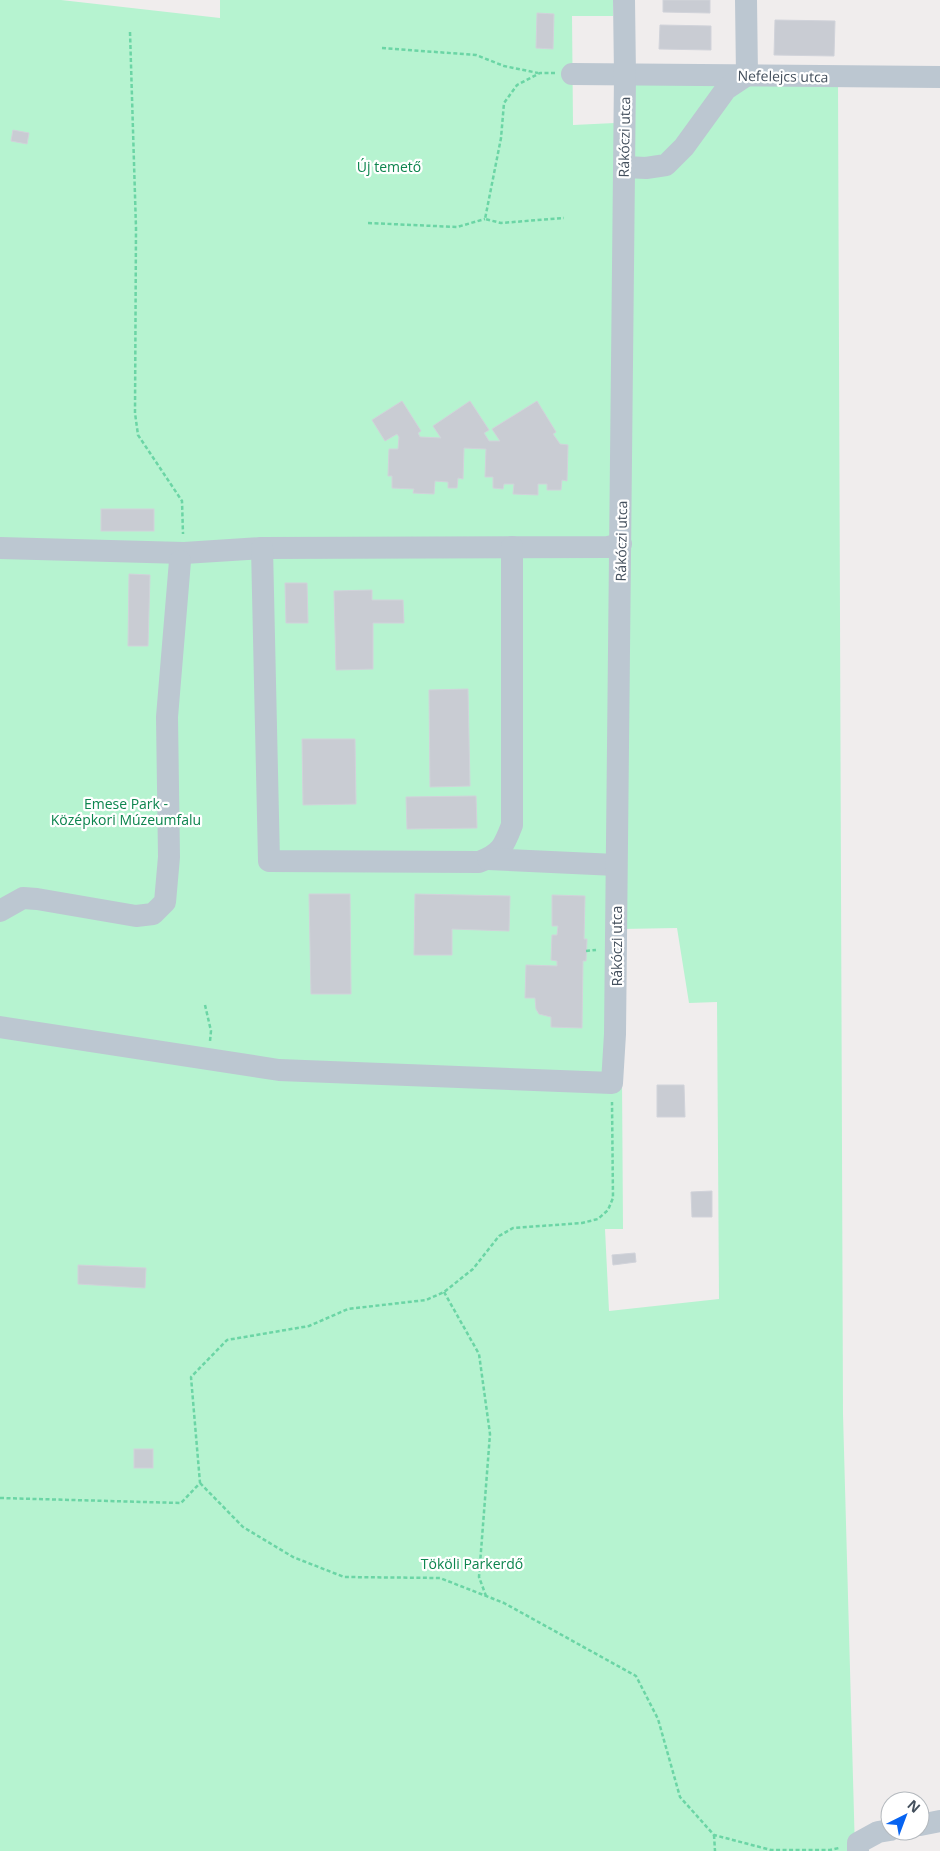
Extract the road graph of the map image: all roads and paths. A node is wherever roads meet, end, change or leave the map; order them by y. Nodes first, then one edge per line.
1 (624, 0) edge
2 (746, 0) edge
3 (130, 32) dead end
4 (382, 48) dead end
5 (540, 73) junction
6 (572, 74) joint
7 (625, 75) junction
8 (747, 75) junction
9 (940, 77) edge
10 (624, 166) junction
11 (564, 218) dead end
12 (485, 219) junction
13 (368, 223) dead end
14 (621, 544) junction
15 (512, 547) junction
16 (0, 548) edge
17 (262, 548) junction
18 (182, 557) junction
19 (488, 859) junction
20 (616, 865) junction
21 (0, 911) edge
22 (596, 950) dead end
23 (586, 951) dead end
24 (205, 1004) dead end
25 (0, 1027) edge
26 (207, 1060) junction
27 (612, 1083) junction
28 (444, 1292) junction
29 (200, 1483) junction
30 (0, 1498) edge
31 (486, 1596) junction
32 (880, 1832) edge
33 (714, 1835) junction
34 (858, 1847) edge
35 (714, 1851) edge

1 - 7 street, Rákóczi utca
2 - 8 street
3 - 18 path
4 - 5 path
5 - 6 path
5 - 12 path
6 - 7 street, Nefelejcs utca
7 - 8 street, Nefelejcs utca
7 - 10 street, Rákóczi utca
8 - 9 street, Nefelejcs utca
8 - 10 street
10 - 14 street, Rákóczi utca
11 - 12 path
12 - 13 path
14 - 15 street
14 - 20 street, Rákóczi utca
15 - 17 street
15 - 19 street
16 - 18 street
17 - 18 street
17 - 19 street
18 - 21 street
19 - 20 street
20 - 27 street, Rákóczi utca
22 - 23 path
24 - 26 path
25 - 26 street
26 - 27 street
27 - 28 path
28 - 29 path
28 - 31 path
29 - 30 path
29 - 31 path
31 - 33 path
32 - 34 street
33 - 34 path
33 - 35 path

